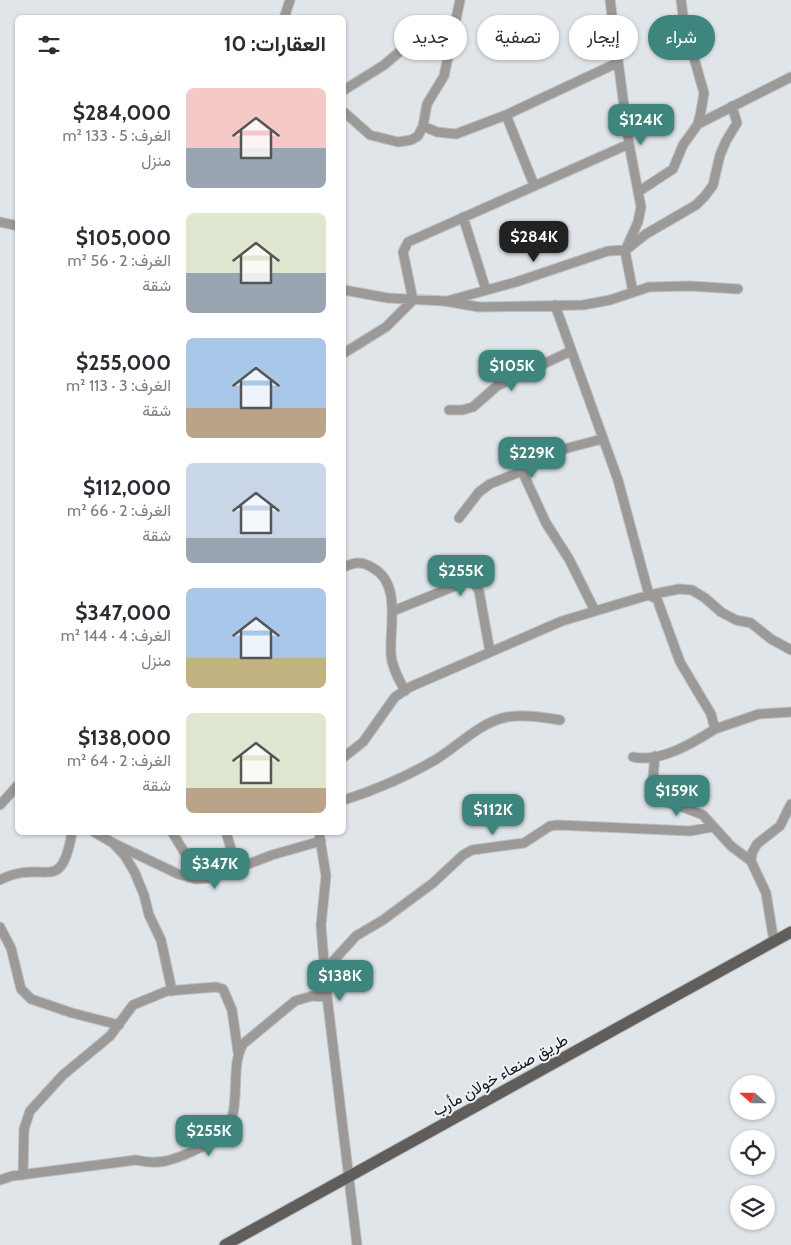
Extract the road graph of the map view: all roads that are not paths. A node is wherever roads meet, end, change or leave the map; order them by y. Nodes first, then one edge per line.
1 (290, 0) edge
2 (460, 0) edge
3 (610, 0) edge
4 (681, 0) edge
5 (285, 15) edge
6 (456, 15) edge
7 (394, 57) edge
8 (447, 60) edge
9 (618, 63) junction
10 (791, 77) edge
11 (346, 89) edge
12 (732, 106) junction
13 (346, 114) edge
14 (506, 116) junction
15 (698, 124) junction
16 (423, 126) junction
17 (629, 144) junction
18 (534, 185) junction
19 (638, 192) junction
20 (463, 217) junction
21 (0, 222) edge
22 (15, 225) edge
23 (626, 250) junction
24 (738, 289) dead end
25 (346, 290) edge
26 (486, 290) junction
27 (633, 292) junction
28 (413, 300) junction
29 (444, 301) junction
30 (555, 305) junction
31 (571, 351) junction
32 (346, 352) edge
33 (449, 410) dead end
34 (602, 438) junction
35 (522, 471) junction
36 (459, 518) dead end
37 (346, 566) edge
38 (649, 595) junction
39 (393, 611) junction
40 (595, 611) junction
41 (791, 650) edge
42 (490, 652) junction
43 (405, 691) junction
44 (791, 712) edge
45 (560, 720) dead end
46 (715, 729) junction
47 (346, 755) edge
48 (655, 756) junction
49 (633, 757) dead end
50 (15, 788) edge
51 (346, 799) edge
52 (791, 804) edge
53 (0, 805) edge
54 (712, 827) junction
55 (71, 835) edge
56 (99, 835) edge
57 (174, 835) edge
58 (227, 835) edge
59 (320, 837) edge
60 (113, 843) junction
61 (751, 861) junction
62 (237, 869) junction
63 (196, 879) junction
64 (0, 880) edge
65 (0, 927) edge
66 (791, 932) edge
67 (774, 942) junction
68 (324, 971) junction
69 (172, 991) junction
70 (327, 997) junction
71 (119, 1025) junction
72 (238, 1052) junction
73 (23, 1175) junction
74 (350, 1176) junction
75 (0, 1180) edge
76 (225, 1245) edge
77 (357, 1245) edge

1 - 5 street
2 - 6 street
3 - 9 street
4 - 15 street
7 - 11 street
8 - 16 street
9 - 14 street
9 - 17 street
10 - 12 street
12 - 15 street
12 - 23 street
13 - 16 street
14 - 16 street
14 - 18 street
15 - 19 street
17 - 18 street
17 - 19 street
18 - 20 street
19 - 23 street
20 - 26 street
20 - 28 street
21 - 22 street
23 - 26 street
23 - 27 street
24 - 27 street
25 - 28 street
26 - 29 street
27 - 30 street
28 - 29 street
28 - 32 street
29 - 30 street
30 - 31 street
31 - 33 street
31 - 34 street
34 - 35 street
34 - 38 street
35 - 36 street
35 - 40 street
37 - 39 street
38 - 40 street
38 - 41 street
38 - 46 street
39 - 42 street
39 - 43 street
40 - 42 street
42 - 43 street
43 - 47 street
44 - 46 street
45 - 51 street
46 - 48 street
48 - 49 street
48 - 54 street
50 - 53 street
52 - 61 street
54 - 61 street
54 - 68 street
55 - 64 street
56 - 60 street
57 - 63 street
58 - 62 street
59 - 62 street
59 - 68 street
60 - 63 street
60 - 69 street
61 - 67 street
62 - 63 street
65 - 71 street
66 - 67 main road, طريق صنعاء خولان مأرب
67 - 74 main road, طريق صنعاء خولان مأرب
68 - 70 street
69 - 71 street
69 - 72 street
70 - 72 street
70 - 74 street
71 - 73 street
72 - 73 street
73 - 75 street
74 - 76 main road, طريق صنعاء خولان مأرب
74 - 77 street

